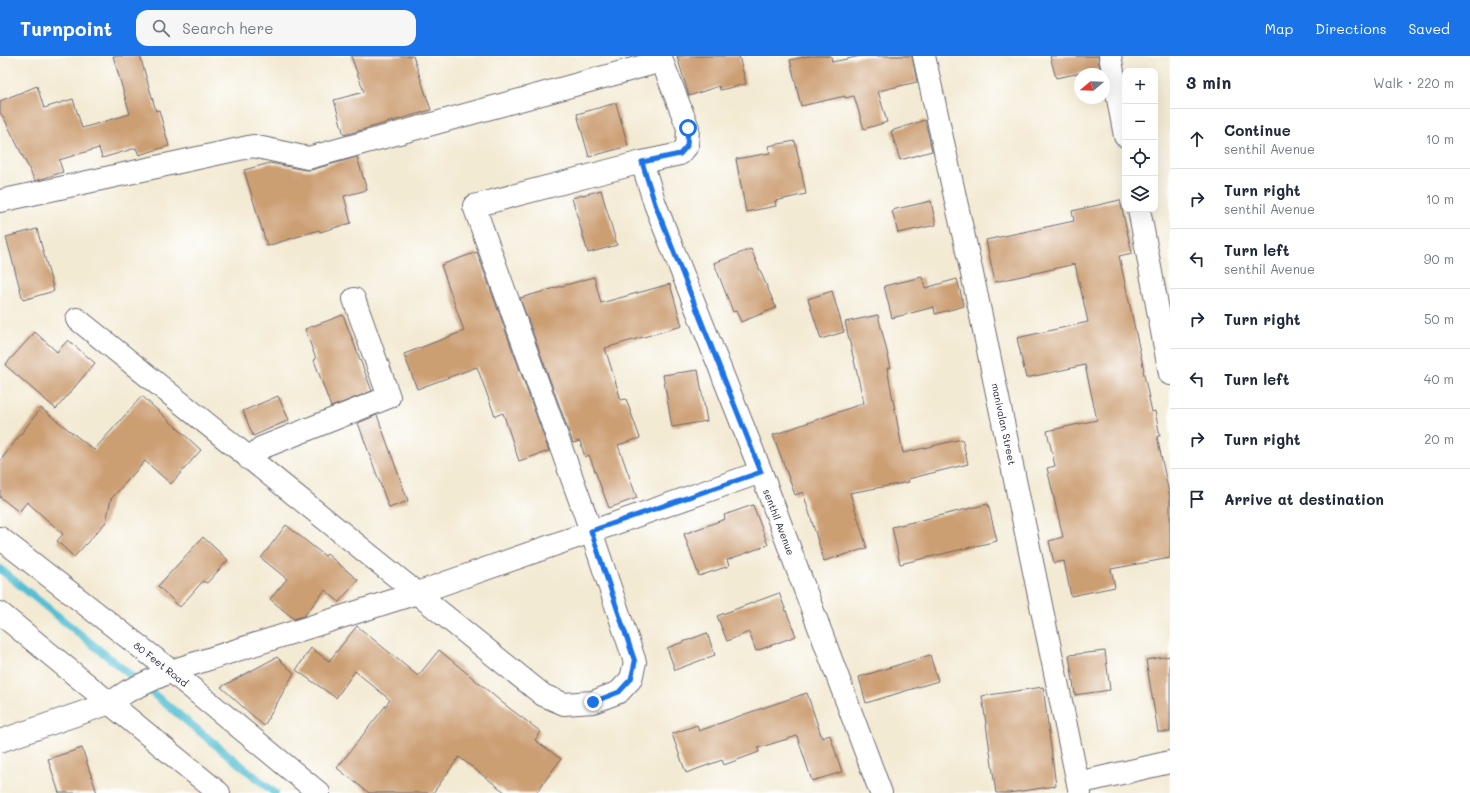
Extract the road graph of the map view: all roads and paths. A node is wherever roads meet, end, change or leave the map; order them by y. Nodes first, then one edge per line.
1 (924, 56) edge
2 (1110, 56) edge
3 (661, 58) edge
4 (1122, 120) edge
5 (642, 162) junction
6 (0, 201) edge
7 (1140, 212) edge
8 (354, 299) dead end
9 (77, 319) dead end
10 (1170, 374) edge
11 (249, 459) junction
12 (761, 472) junction
13 (591, 531) junction
14 (0, 538) edge
15 (417, 593) junction
16 (0, 613) edge
17 (164, 674) junction
18 (110, 703) junction
19 (0, 741) edge
20 (1170, 762) edge
21 (1079, 788) edge
22 (219, 793) edge
23 (319, 793) edge
24 (881, 793) edge

1 - 21 street, manivalan Street
2 - 4 street
3 - 5 street
3 - 6 street
5 - 12 street, senthil Avenue
5 - 13 street
7 - 10 street
8 - 11 street
9 - 11 street
11 - 15 street
12 - 13 street
12 - 24 street, senthil Avenue
13 - 15 street
13 - 15 street
14 - 17 street, 80 Feet Road
15 - 17 street
16 - 18 street
17 - 18 street
17 - 23 street, 80 Feet Road
18 - 19 street
18 - 22 street
20 - 21 street

